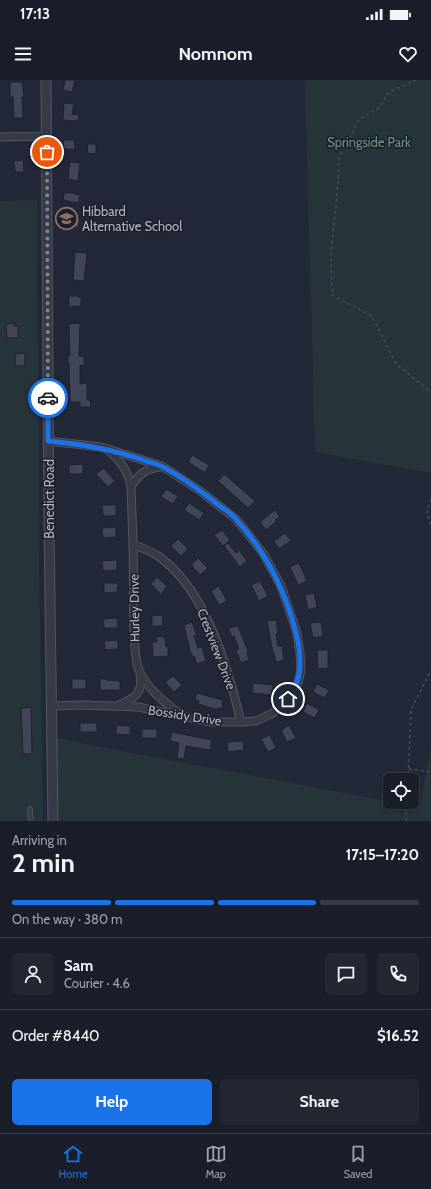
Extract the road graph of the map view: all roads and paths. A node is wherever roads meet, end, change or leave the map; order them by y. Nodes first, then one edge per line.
1 (46, 80) edge
2 (416, 80) edge
3 (47, 136) junction
4 (0, 137) edge
5 (431, 392) edge
6 (48, 441) junction
7 (106, 449) junction
8 (162, 466) junction
9 (131, 486) junction
10 (431, 499) edge
11 (431, 527) edge
12 (133, 544) junction
13 (431, 670) edge
14 (140, 671) junction
15 (51, 706) junction
16 (117, 706) junction
17 (185, 717) junction
18 (241, 722) junction
19 (408, 769) junction
20 (431, 772) edge
21 (408, 773) edge
22 (30, 809) dead end
23 (407, 809) edge
24 (30, 821) edge
25 (52, 821) edge
26 (406, 821) edge

1 - 3 street, Benedict Road
2 - 5 path
3 - 4 street
3 - 6 street, Benedict Road
6 - 7 street, Bossidy Drive
6 - 15 street, Benedict Road
7 - 8 street, Bossidy Drive
7 - 9 street
8 - 9 street
8 - 18 street, Bossidy Drive
9 - 12 street
10 - 11 path
12 - 14 street, Hurley Drive
12 - 18 street, Crestview Drive
13 - 19 path
14 - 16 street, Hurley Drive
14 - 17 street, Hurley Drive
15 - 16 street, Bossidy Drive
15 - 25 street, Benedict Road
16 - 17 street, Bossidy Drive
17 - 18 street, Bossidy Drive
19 - 20 path
19 - 21 path
22 - 24 lane
23 - 26 path

